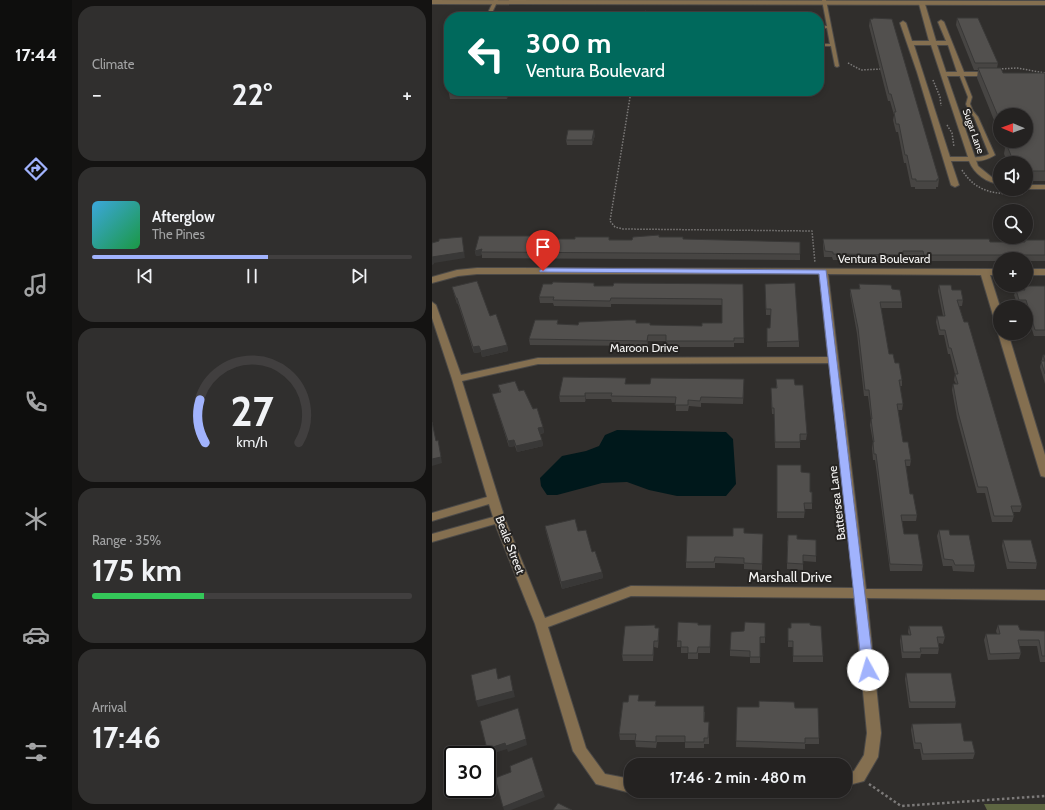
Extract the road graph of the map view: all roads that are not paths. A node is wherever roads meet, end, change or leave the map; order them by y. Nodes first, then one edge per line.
1 (442, 1) edge
2 (495, 1) edge
3 (432, 2) edge
4 (584, 2) edge
5 (824, 2) edge
6 (1045, 3) edge
7 (922, 4) junction
8 (490, 12) edge
9 (942, 22) dead end
10 (904, 23) dead end
11 (824, 27) edge
12 (829, 27) junction
13 (910, 43) junction
14 (933, 43) junction
15 (950, 43) junction
16 (824, 45) edge
17 (832, 45) junction
18 (837, 66) dead end
19 (943, 74) junction
20 (961, 74) junction
21 (998, 74) edge
22 (947, 159) junction
23 (972, 159) junction
24 (993, 181) edge
25 (955, 185) dead end
26 (1033, 187) edge
27 (1045, 187) edge
28 (819, 271) junction
29 (985, 272) junction
30 (993, 272) edge
31 (1033, 272) edge
32 (1045, 272) edge
33 (432, 280) edge
34 (993, 300) edge
35 (432, 305) edge
36 (1005, 340) edge
37 (833, 360) junction
38 (457, 379) junction
39 (1045, 473) edge
40 (494, 499) junction
41 (432, 517) edge
42 (499, 519) junction
43 (432, 538) edge
44 (860, 592) junction
45 (1045, 595) edge
46 (541, 624) junction
47 (852, 778) edge
48 (624, 784) edge

1 - 2 street
1 - 3 street
2 - 4 street
2 - 8 lane
4 - 5 street
5 - 7 street
5 - 12 lane
6 - 7 street
7 - 14 street, Sugar Lane
9 - 15 street
10 - 13 street
11 - 12 lane
12 - 17 lane
13 - 14 street
13 - 22 street
14 - 15 street
14 - 19 street, Sugar Lane
15 - 20 street
16 - 17 lane
17 - 18 lane
19 - 20 street
19 - 23 street, Sugar Lane
20 - 21 street
20 - 23 lane
22 - 23 street
22 - 25 street
23 - 24 street, Sugar Lane
26 - 27 street
28 - 29 street, Ventura Boulevard
28 - 33 street, Ventura Boulevard
28 - 37 street, Battersea Lane
29 - 30 street, Ventura Boulevard
29 - 34 street
31 - 32 street
35 - 38 street, Beale Street
36 - 39 street
37 - 38 street, Maroon Drive
37 - 44 street, Battersea Lane
38 - 40 street, Beale Street
40 - 41 street
40 - 42 street, Beale Street
42 - 43 street
42 - 46 street, Beale Street
44 - 45 street, Marshall Drive
44 - 46 street, Marshall Drive
44 - 47 street, Battersea Lane
46 - 48 street, Beale Street

